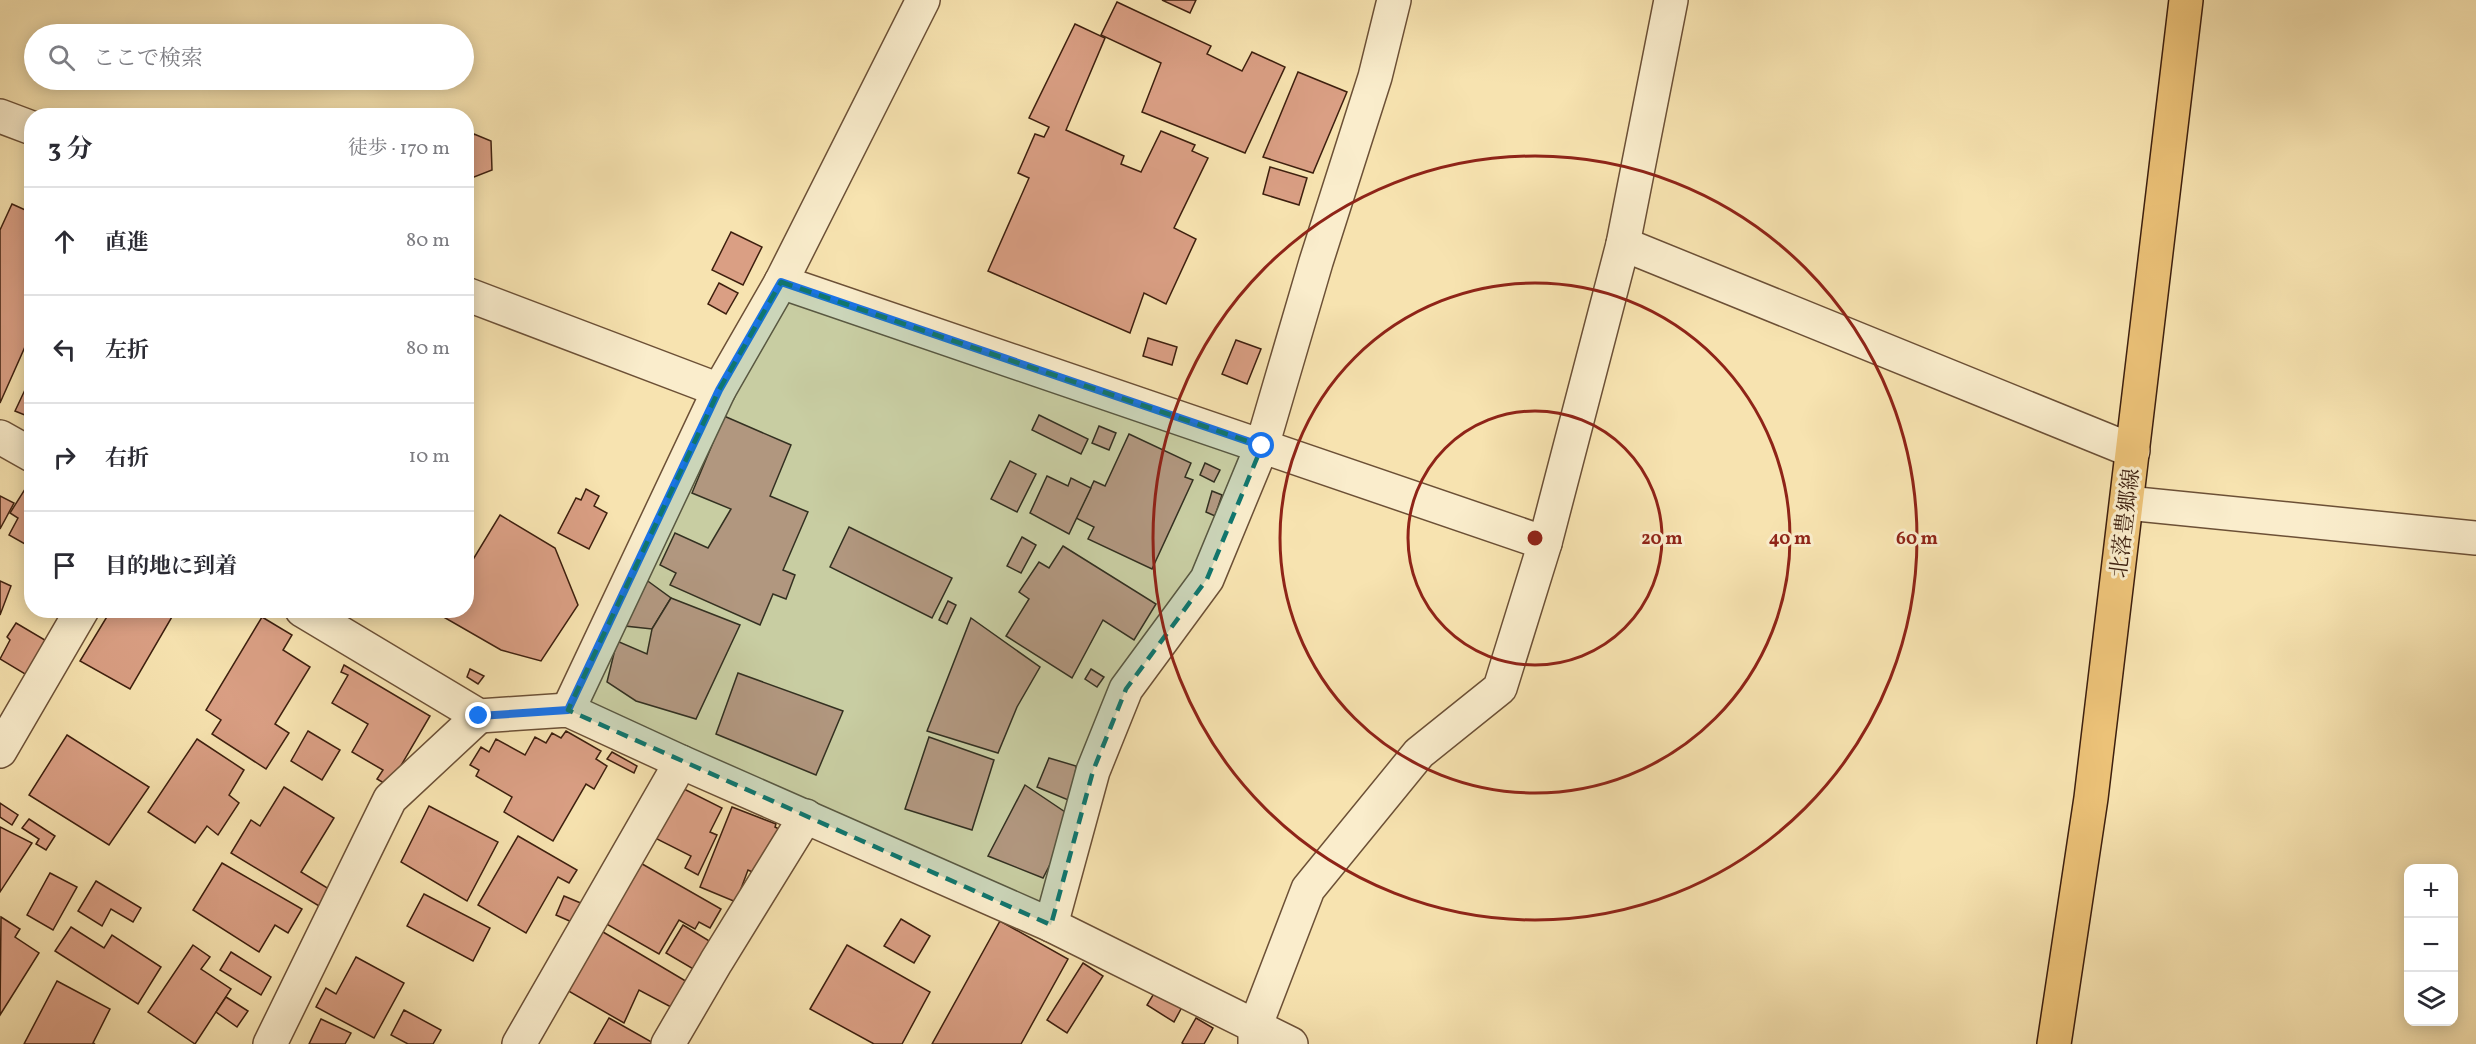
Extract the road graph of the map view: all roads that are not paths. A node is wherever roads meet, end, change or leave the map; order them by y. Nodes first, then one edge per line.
1 (923, 0) edge
2 (1394, 0) edge
3 (1671, 0) edge
4 (2186, 0) edge
5 (0, 116) edge
6 (24, 125) edge
7 (1623, 244) junction
8 (781, 282) junction
9 (474, 297) edge
10 (719, 390) junction
11 (0, 437) edge
12 (1262, 446) junction
13 (24, 450) edge
14 (2133, 451) junction
15 (2127, 503) junction
16 (2476, 538) edge
17 (1545, 543) junction
18 (77, 618) edge
19 (315, 618) edge
20 (568, 710) junction
21 (479, 716) junction
22 (0, 751) edge
23 (681, 762) junction
24 (806, 816) junction
25 (1051, 925) junction
26 (1255, 1036) edge
27 (270, 1044) edge
28 (519, 1044) edge
29 (668, 1044) edge
30 (1291, 1044) edge
31 (2054, 1044) edge

1 - 8 street
2 - 12 street
3 - 7 street
4 - 14 main road, 北落豊郷線
5 - 6 street
7 - 14 street
7 - 17 street
8 - 10 street
8 - 12 street
9 - 10 street
10 - 20 street
11 - 13 street
12 - 17 street
12 - 25 street
14 - 15 main road, 北落豊郷線
15 - 16 street
15 - 31 main road, 北落豊郷線
17 - 26 street
18 - 22 street
19 - 21 street
20 - 21 street
20 - 23 street
21 - 27 street
23 - 24 street
23 - 28 street
24 - 25 street
24 - 29 street
25 - 26 street
26 - 30 street

